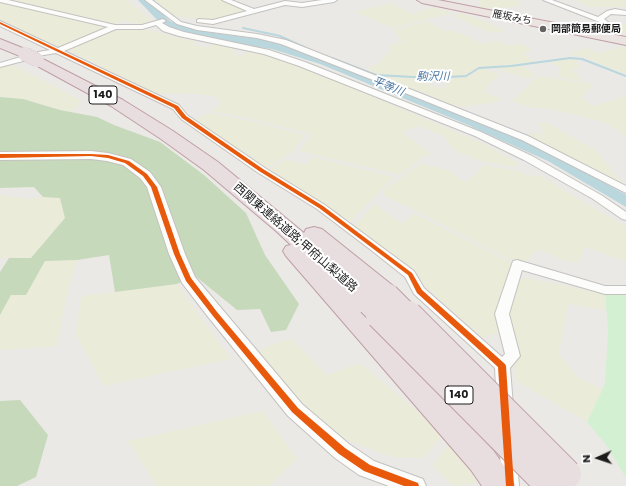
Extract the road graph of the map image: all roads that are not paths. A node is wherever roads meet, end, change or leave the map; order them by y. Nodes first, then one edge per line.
1 (0, 0) edge
2 (148, 0) edge
3 (226, 0) edge
4 (334, 0) edge
5 (422, 0) edge
6 (546, 0) edge
7 (282, 1) edge
8 (253, 11) junction
9 (626, 12) edge
10 (171, 19) junction
11 (600, 19) junction
12 (0, 23) edge
13 (156, 23) junction
14 (115, 27) junction
15 (612, 38) junction
16 (626, 41) edge
17 (283, 42) junction
18 (0, 43) edge
19 (59, 50) junction
20 (266, 52) junction
21 (32, 57) junction
22 (0, 65) edge
23 (167, 135) junction
24 (0, 156) edge
25 (624, 188) edge
26 (597, 197) junction
27 (626, 217) edge
28 (626, 290) edge
29 (369, 304) junction
30 (502, 366) junction
31 (565, 482) edge
32 (415, 486) edge
33 (500, 486) edge
34 (510, 486) edge

1 - 14 street
2 - 10 street
3 - 8 street
4 - 7 street
5 - 15 highway, 雁坂みち
6 - 11 street
7 - 8 street
8 - 10 street
9 - 11 street
10 - 13 street
10 - 17 street
11 - 15 street
12 - 19 street
13 - 14 street
13 - 20 street
14 - 19 street
15 - 16 highway, 雁坂みち
17 - 20 street
17 - 25 street
18 - 21 highway, 西関東連絡道路;甲府山梨道路 / 140
19 - 21 street
19 - 30 street
20 - 26 street
21 - 22 street
21 - 23 highway, 西関東連絡道路;甲府山梨道路 / 140
23 - 29 highway, 西関東連絡道路;甲府山梨道路 / 140
23 - 29 highway
24 - 32 street
25 - 26 street
26 - 27 street
28 - 30 street
29 - 31 highway, 140, bridge
29 - 33 highway
30 - 34 street

